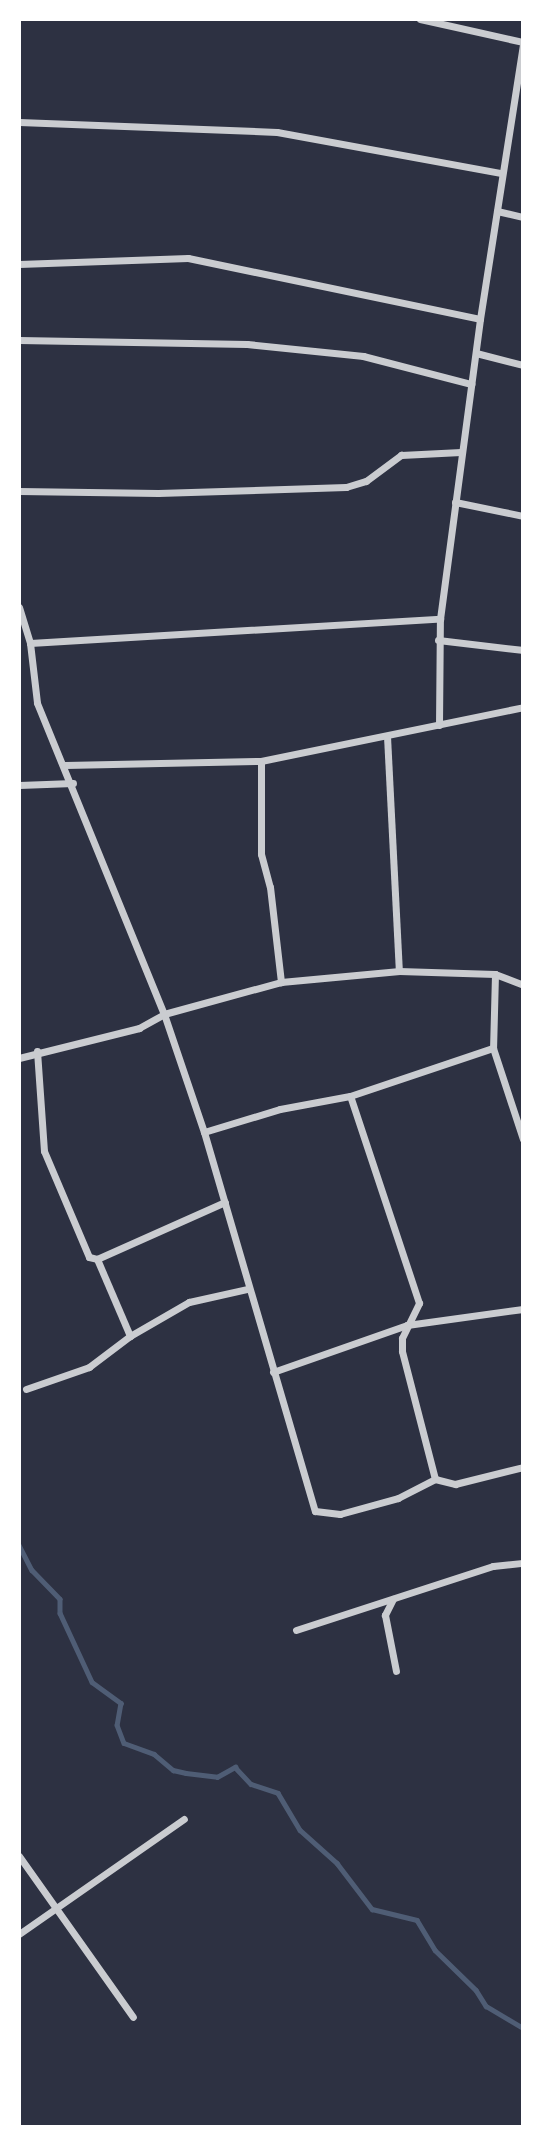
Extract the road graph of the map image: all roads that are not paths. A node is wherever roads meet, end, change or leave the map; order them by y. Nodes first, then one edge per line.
1 (420, 19) edge
2 (523, 43) edge
3 (521, 72) edge
4 (19, 122) edge
5 (501, 173) junction
6 (497, 211) junction
7 (523, 217) edge
8 (19, 264) edge
9 (480, 319) junction
10 (19, 340) edge
11 (476, 353) junction
12 (523, 365) edge
13 (471, 384) junction
14 (461, 452) junction
15 (19, 491) edge
16 (455, 502) junction
17 (523, 516) edge
18 (19, 607) edge
19 (440, 619) junction
20 (438, 640) junction
21 (30, 643) junction
22 (523, 650) edge
23 (523, 707) edge
24 (439, 725) junction
25 (387, 736) junction
26 (261, 761) junction
27 (65, 765) junction
28 (73, 783) junction
29 (19, 785) edge
30 (399, 971) junction
31 (495, 974) junction
32 (281, 982) junction
33 (523, 985) edge
34 (164, 1014) junction
35 (493, 1048) junction
36 (37, 1051) junction
37 (19, 1058) edge
38 (350, 1097) junction
39 (204, 1132) junction
40 (523, 1139) edge
41 (225, 1202) junction
42 (97, 1259) junction
43 (247, 1289) junction
44 (523, 1309) edge
45 (407, 1325) junction
46 (130, 1336) junction
47 (273, 1372) junction
48 (26, 1389) dead end
49 (523, 1467) edge
50 (435, 1479) junction
51 (523, 1563) edge
52 (394, 1598) junction
53 (296, 1630) dead end
54 (396, 1671) dead end
55 (184, 1819) dead end
56 (19, 1856) edge
57 (58, 1906) junction
58 (19, 1934) edge
59 (134, 2017) dead end

1 - 2 street
2 - 3 street
3 - 5 street
4 - 5 street
5 - 6 street
6 - 7 street
6 - 9 street
8 - 9 street
9 - 11 street
10 - 13 street
11 - 12 street
11 - 13 street
13 - 14 street
14 - 15 street
14 - 16 street
16 - 17 street
16 - 19 street
18 - 21 street
19 - 20 street
19 - 21 street
20 - 22 street
20 - 24 street
21 - 27 street
23 - 24 street
24 - 25 street
25 - 26 street
25 - 30 street
26 - 27 street
26 - 32 street
27 - 28 street
28 - 29 street
28 - 34 street
30 - 31 street
30 - 32 street
31 - 33 street
31 - 35 street
32 - 34 street
34 - 36 street
34 - 39 street
35 - 38 street
35 - 40 street
36 - 37 street
36 - 42 street
38 - 39 street
38 - 45 street
39 - 41 street
41 - 42 street
41 - 43 street
42 - 46 street
43 - 46 street
43 - 47 street
44 - 45 street
45 - 47 street
45 - 50 street
46 - 48 street
47 - 50 street
49 - 50 street
51 - 52 street
52 - 53 street
52 - 54 street
55 - 57 street
56 - 57 street
57 - 58 street
57 - 59 street

